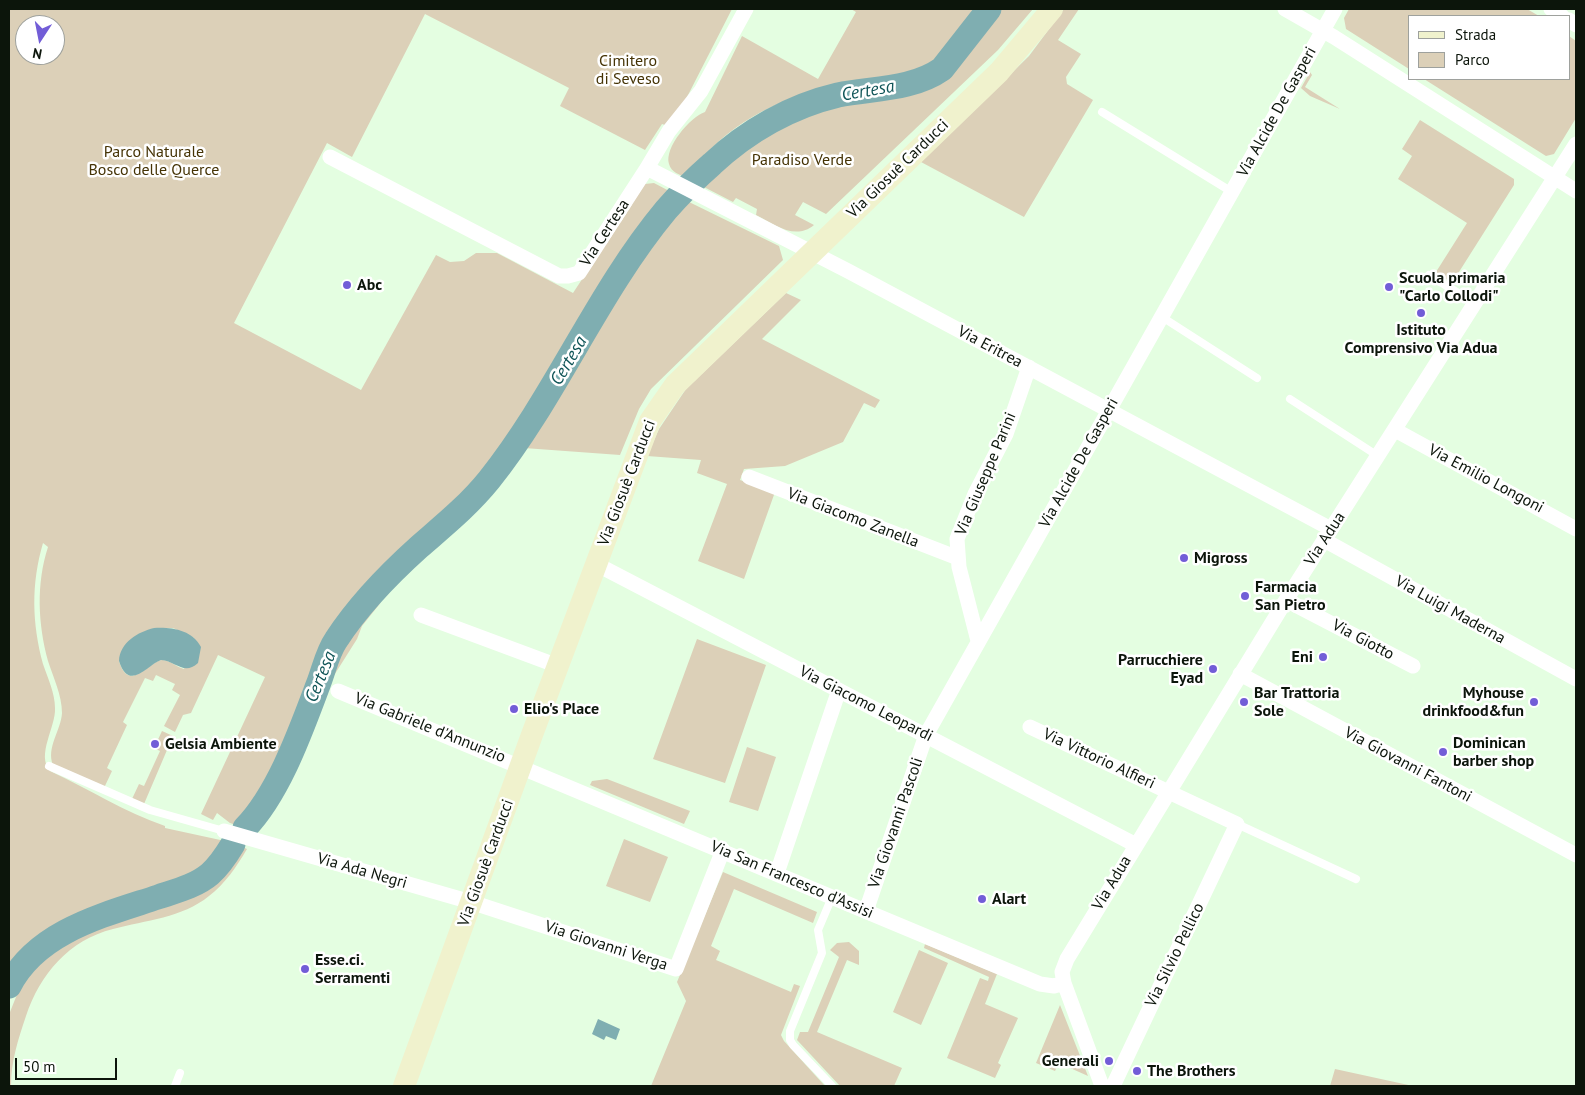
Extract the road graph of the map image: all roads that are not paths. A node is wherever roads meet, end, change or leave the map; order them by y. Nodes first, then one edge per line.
1 (746, 9) edge
2 (1052, 9) edge
3 (1285, 9) edge
4 (1335, 9) edge
5 (1322, 32) junction
6 (1102, 112) dead end
7 (1576, 144) edge
8 (330, 157) dead end
9 (648, 168) junction
10 (1556, 178) junction
11 (1576, 191) edge
12 (1232, 192) junction
13 (811, 253) junction
14 (1429, 274) dead end
15 (1476, 304) junction
16 (1162, 316) junction
17 (1028, 367) junction
18 (1257, 378) dead end
19 (1290, 399) dead end
20 (1109, 410) junction
21 (1395, 430) junction
22 (1378, 456) junction
23 (749, 477) dead end
24 (1576, 529) edge
25 (1328, 534) junction
26 (958, 558) junction
27 (596, 564) junction
28 (1286, 600) junction
29 (421, 615) dead end
30 (978, 641) junction
31 (558, 666) junction
32 (1413, 666) dead end
33 (1240, 674) junction
34 (1576, 679) edge
35 (839, 690) junction
36 (338, 691) dead end
37 (1030, 727) dead end
38 (926, 735) junction
39 (50, 766) dead end
40 (522, 766) junction
41 (1169, 791) junction
42 (1237, 824) junction
43 (224, 831) joint
44 (1136, 845) junction
45 (722, 850) junction
46 (1576, 855) edge
47 (777, 873) junction
48 (1356, 879) dead end
49 (832, 897) junction
50 (471, 902) junction
51 (866, 911) junction
52 (1064, 983) junction
53 (180, 1073) dead end
54 (176, 1086) edge
55 (404, 1086) edge
56 (832, 1086) edge
57 (1102, 1086) edge
58 (1113, 1086) edge

1 - 9 street, Via Certesa
2 - 13 street, Via Giosuè Carducci
3 - 5 street
4 - 5 street, Via Alcide De Gasperi
5 - 10 street
5 - 12 street, Via Alcide De Gasperi
6 - 12 lane, Via Alcide De Gasperi
7 - 10 street, Via Adua
8 - 9 street, Via Certesa
9 - 13 street, Via Eritrea
10 - 11 street
10 - 15 street, Via Adua
12 - 16 street, Via Alcide De Gasperi
13 - 17 street, Via Eritrea
13 - 27 street, Via Giosuè Carducci
14 - 15 lane
15 - 21 street, Via Adua
16 - 18 lane
16 - 20 street, Via Alcide De Gasperi
17 - 20 street, Via Eritrea
17 - 26 street, Via Giuseppe Parini
19 - 22 lane
20 - 25 street, Via Eritrea
20 - 30 street, Via Alcide De Gasperi
21 - 22 street, Via Adua
21 - 24 street, Via Emilio Longoni
22 - 25 street, Via Adua
23 - 26 street, Via Giacomo Zanella
25 - 28 street, Via Adua
25 - 34 street, Via Luigi Maderna
26 - 30 street, Via Giuseppe Parini
27 - 31 street, Via Giosuè Carducci
27 - 35 street, Via Giacomo Leopardi
28 - 32 street, Via Giotto
28 - 33 street, Via Adua
29 - 31 street
30 - 38 street, Via Alcide De Gasperi
31 - 40 street, Via Giosuè Carducci
33 - 41 street, Via Adua
33 - 46 street, Via Giovanni Fantoni
35 - 38 street, Via Giacomo Leopardi
35 - 47 street
36 - 40 street, Via Gabriele d'Annunzio
37 - 41 street, Via Vittorio Alfieri
38 - 44 street, Via Giacomo Leopardi
38 - 51 street, Via Giovanni Pascoli
39 - 43 lane
40 - 45 street, Via San Francesco d'Assisi
40 - 50 street, Via Giosuè Carducci
41 - 42 street
41 - 44 street, Via Adua
42 - 48 lane
42 - 58 street, Via Silvio Pellico
43 - 50 street, Via Ada Negri
44 - 52 street, Via Adua
45 - 47 street, Via San Francesco d'Assisi
45 - 50 street, Via Giovanni Verga
47 - 49 street, Via San Francesco d'Assisi
49 - 51 street, Via San Francesco d'Assisi
49 - 56 lane
50 - 55 street, Via Giosuè Carducci
51 - 52 street, Via San Francesco d'Assisi
52 - 57 street
53 - 54 lane

